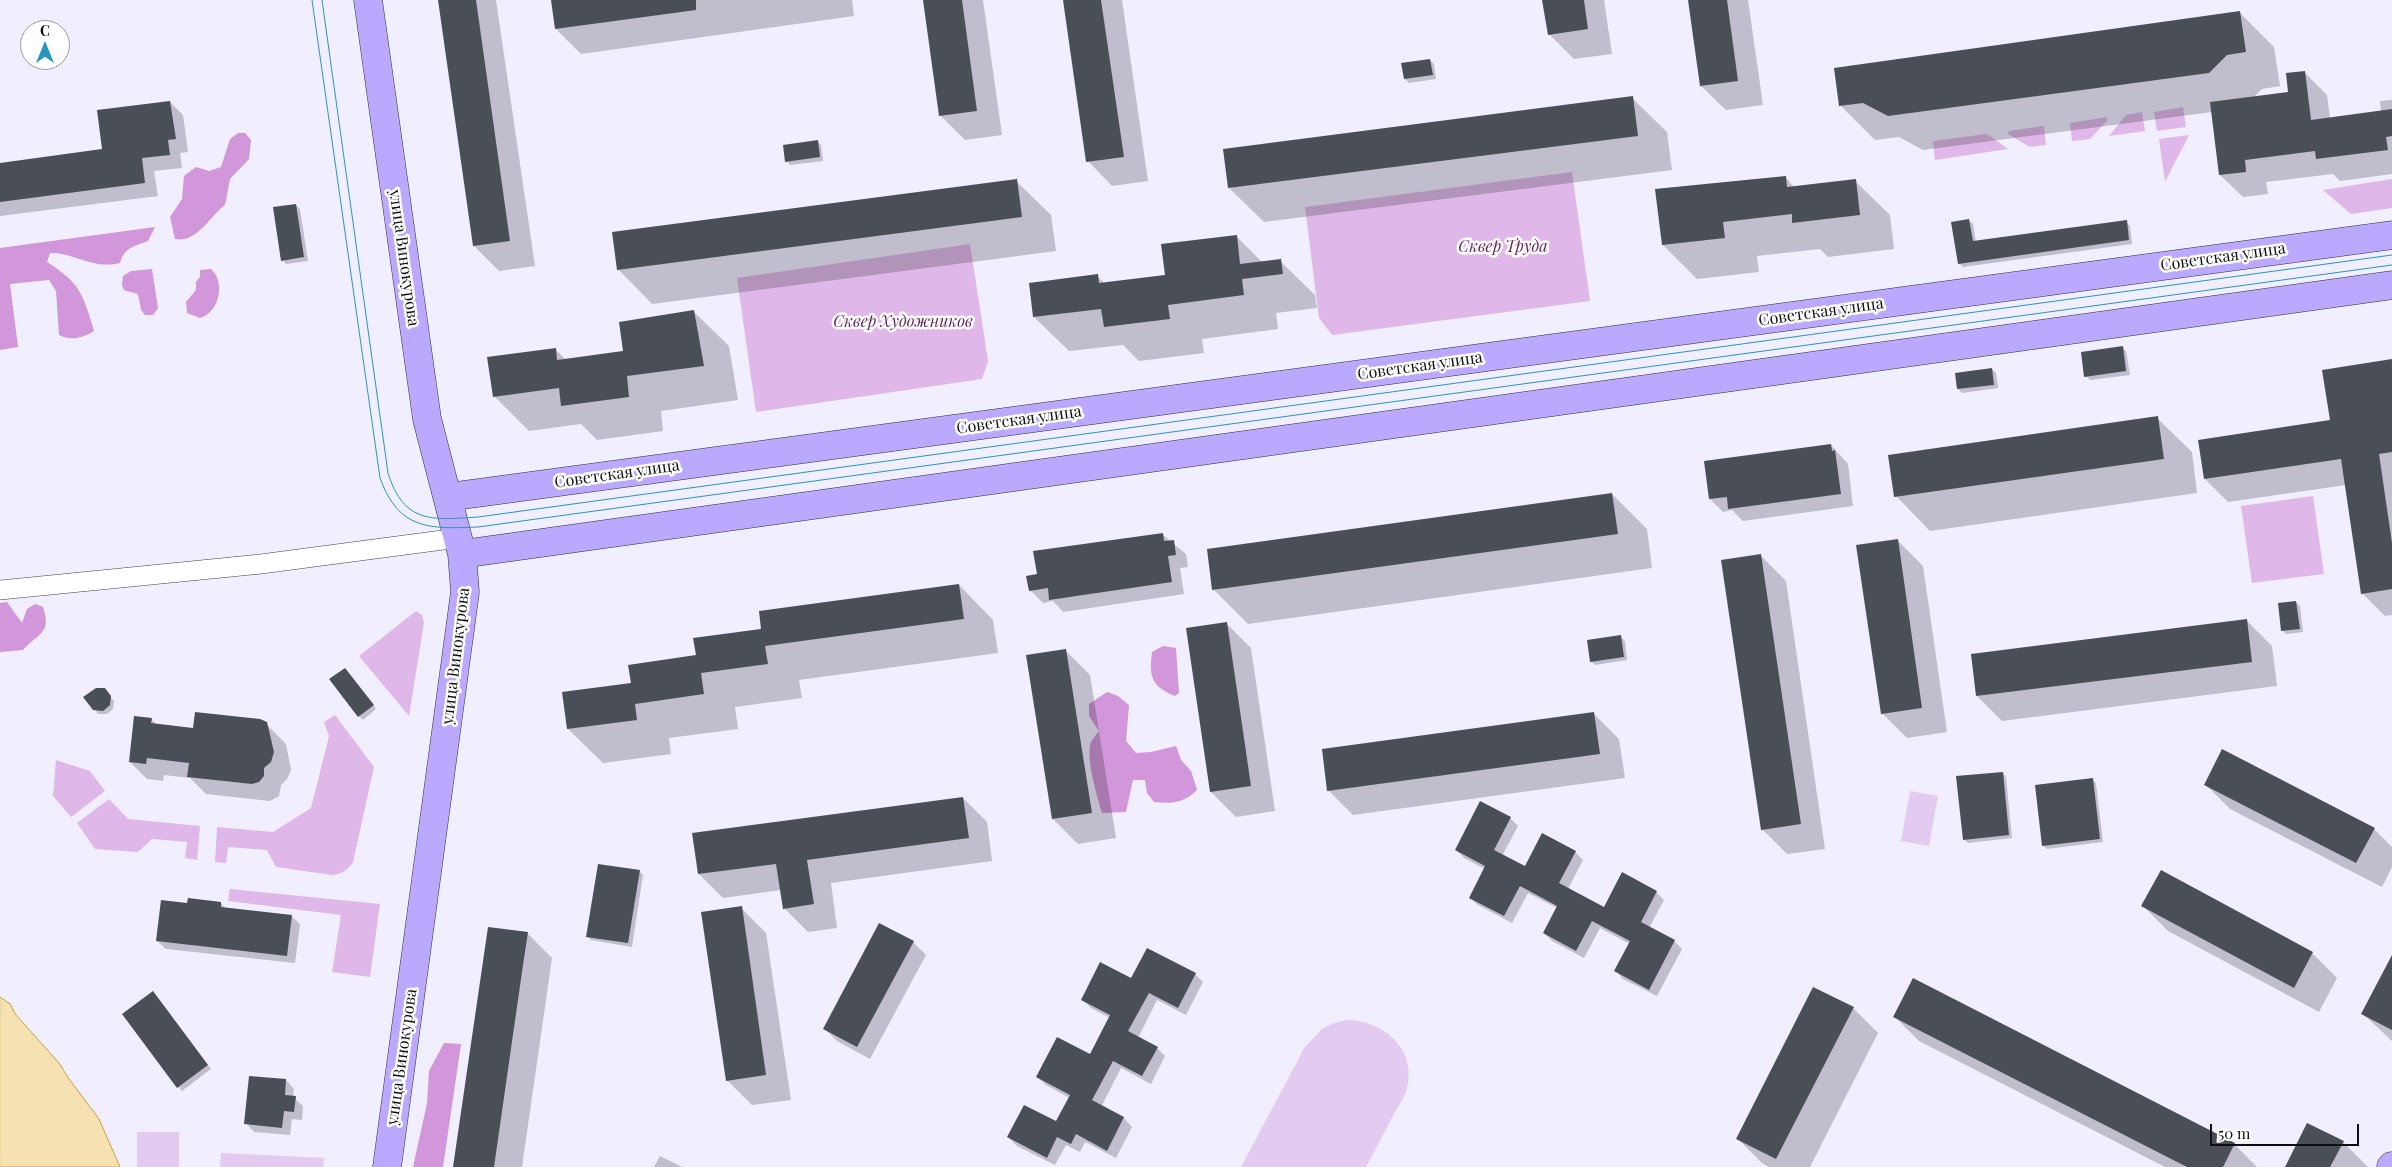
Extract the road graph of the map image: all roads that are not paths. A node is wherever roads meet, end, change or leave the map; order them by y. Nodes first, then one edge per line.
1 (368, 0) edge
2 (2392, 235) edge
3 (2392, 285) edge
4 (448, 497) junction
5 (460, 546) junction
6 (0, 590) edge
7 (387, 1167) edge

1 - 4 main road, улица Винокурова
2 - 4 main road, Советская улица
3 - 5 main road
4 - 5 main road, улица Винокурова
5 - 6 street
5 - 7 main road, улица Винокурова

